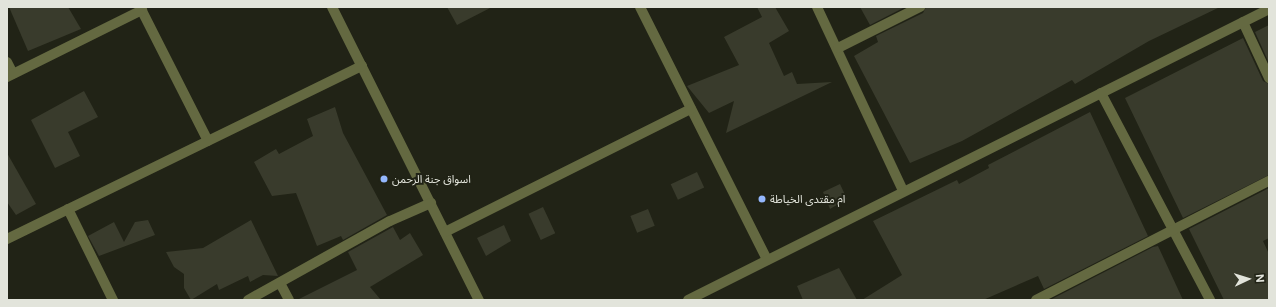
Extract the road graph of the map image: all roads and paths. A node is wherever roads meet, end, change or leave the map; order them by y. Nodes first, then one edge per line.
1 (332, 7) edge
2 (640, 7) edge
3 (817, 7) edge
4 (920, 7) edge
5 (141, 8) edge
6 (1269, 9) edge
7 (1243, 22) junction
8 (838, 48) junction
9 (7, 62) edge
10 (362, 66) junction
11 (10, 75) edge
12 (1269, 78) edge
13 (1100, 93) junction
14 (691, 109) junction
15 (208, 141) junction
16 (1269, 181) edge
17 (903, 191) junction
18 (431, 203) junction
19 (68, 209) junction
20 (1172, 229) junction
21 (445, 232) junction
22 (7, 239) edge
23 (767, 260) junction
24 (280, 283) junction
25 (113, 300) edge
26 (248, 300) edge
27 (289, 300) edge
28 (479, 300) edge
29 (688, 300) edge
30 (1036, 300) edge
31 (1210, 300) edge

1 - 10 street
2 - 14 street
3 - 8 street
4 - 8 street
5 - 11 street
5 - 15 street
6 - 7 street
7 - 12 street
7 - 13 street
8 - 17 street
9 - 11 street
10 - 15 street
10 - 18 street
13 - 17 street
13 - 20 street
14 - 21 street
14 - 23 street
15 - 19 street
16 - 20 street
17 - 23 street
18 - 21 street
18 - 24 street
19 - 22 street
19 - 25 street
20 - 30 street
20 - 31 street
21 - 28 street
23 - 29 street
24 - 26 street
24 - 27 street

